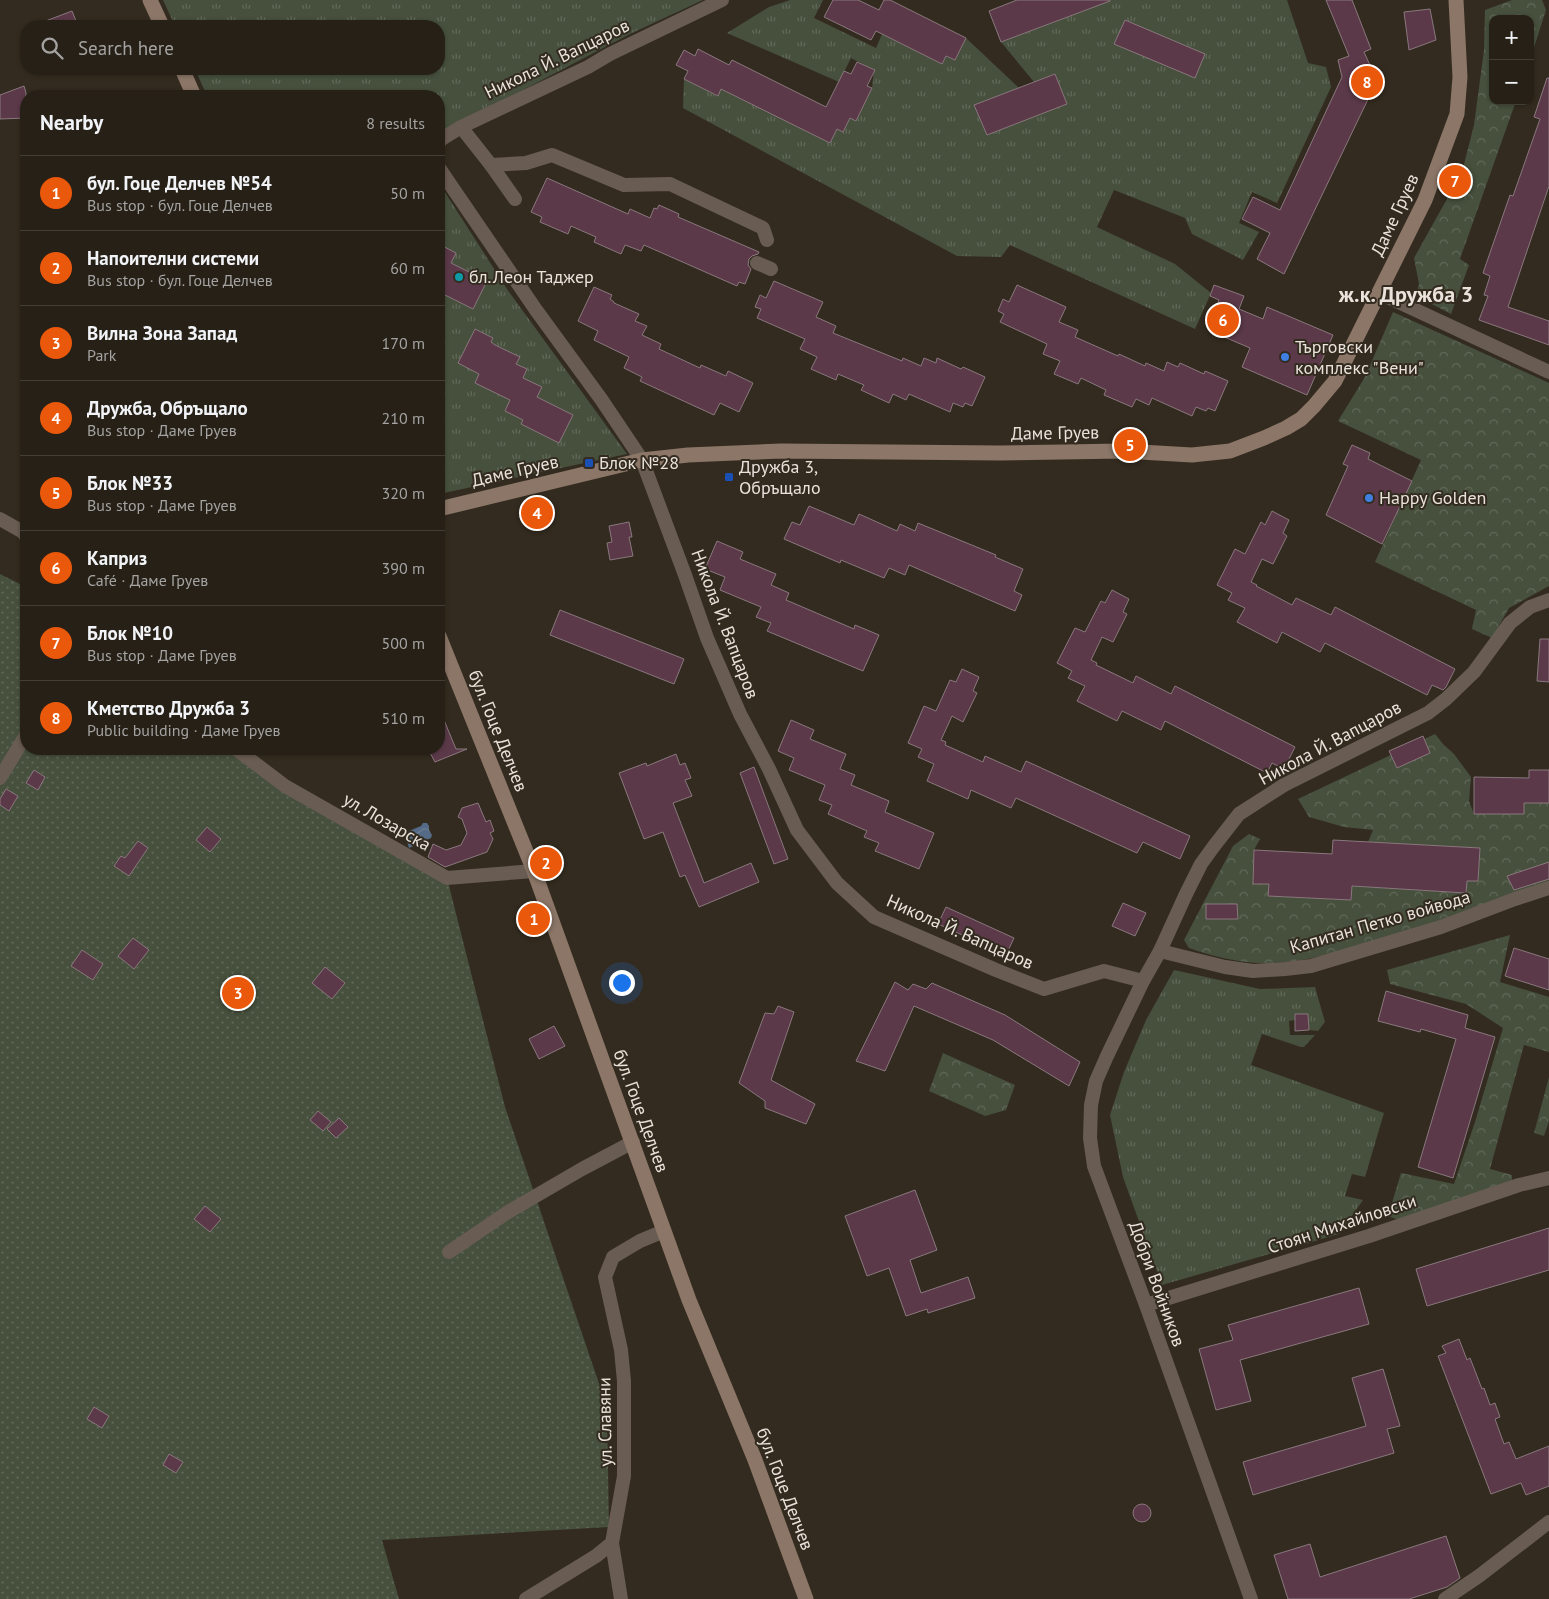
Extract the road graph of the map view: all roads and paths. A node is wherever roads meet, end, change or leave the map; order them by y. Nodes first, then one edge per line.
1 (150, 0) edge
2 (722, 0) edge
3 (1456, 0) edge
4 (159, 20) edge
5 (185, 75) edge
6 (191, 90) edge
7 (461, 127) junction
8 (445, 137) edge
9 (491, 165) junction
10 (445, 177) edge
11 (515, 199) dead end
12 (767, 240) dead end
13 (757, 264) dead end
14 (770, 269) dead end
15 (1379, 293) junction
16 (1549, 372) edge
17 (642, 460) junction
18 (445, 508) edge
19 (0, 520) edge
20 (20, 530) edge
21 (1549, 600) edge
22 (445, 651) edge
23 (20, 745) edge
24 (244, 755) edge
25 (0, 778) edge
26 (534, 871) junction
27 (1549, 888) edge
28 (1160, 951) junction
29 (1143, 981) junction
30 (633, 1142) junction
31 (1549, 1178) edge
32 (664, 1231) junction
33 (449, 1252) dead end
34 (1146, 1305) junction
35 (1549, 1522) edge
36 (612, 1543) junction
37 (526, 1599) edge
38 (622, 1599) edge
39 (806, 1599) edge
40 (1251, 1599) edge
41 (1445, 1599) edge

1 - 4 main road
2 - 7 street, Никола Й. Вапцаров
3 - 15 main road, Даме Груев
5 - 6 main road
7 - 8 street, Никола Й. Вапцаров
7 - 9 street
9 - 11 street
9 - 12 street
10 - 17 street, Никола Й. Вапцаров
13 - 14 street
15 - 16 street
15 - 17 main road, Даме Груев
17 - 18 main road, Даме Груев
17 - 29 street, Никола Й. Вапцаров
19 - 20 street
21 - 28 street, Никола Й. Вапцаров
22 - 26 main road, бул. Гоце Делчев
23 - 25 street
24 - 26 street, ул. Лозарска
26 - 30 main road, бул. Гоце Делчев
27 - 28 street, Капитан Петко войвода
28 - 29 street, Никола Й. Вапцаров
29 - 34 street, Добри Войников
30 - 32 main road, бул. Гоце Делчев
30 - 33 street
31 - 34 street, Стоян Михайловски
32 - 36 street, ул. Славяни
32 - 39 main road, бул. Гоце Делчев
34 - 40 street, Добри Войников
35 - 41 street
36 - 37 street
36 - 38 street

